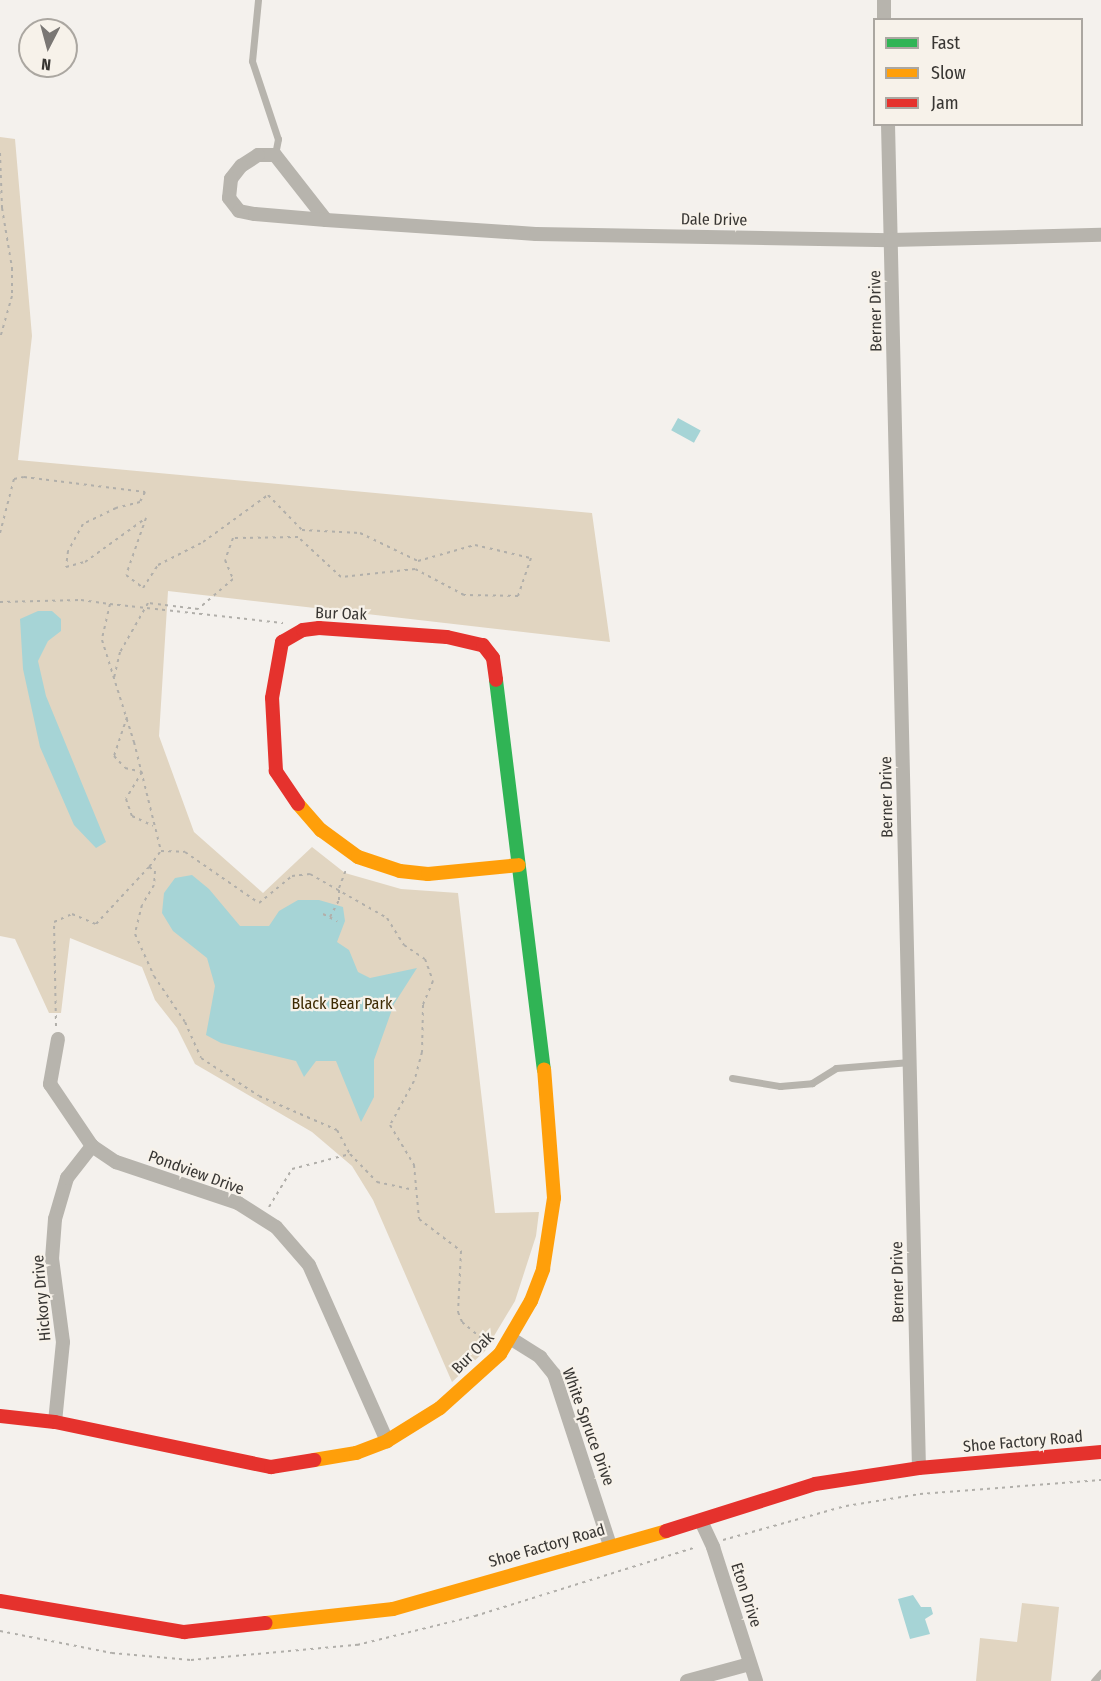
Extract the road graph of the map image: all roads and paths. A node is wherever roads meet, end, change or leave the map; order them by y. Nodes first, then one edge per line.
1 (258, 0) edge
2 (884, 0) edge
3 (884, 18) edge
4 (888, 126) edge
5 (0, 153) edge
6 (275, 155) junction
7 (326, 220) junction
8 (1101, 235) edge
9 (891, 240) junction
10 (0, 338) edge
11 (0, 534) edge
12 (0, 602) edge
13 (110, 604) junction
14 (292, 635) junction
15 (114, 677) junction
16 (127, 717) junction
17 (142, 772) junction
18 (155, 826) junction
19 (161, 851) junction
20 (353, 855) junction
21 (519, 865) junction
22 (149, 867) junction
23 (339, 888) junction
24 (323, 914) dead end
25 (330, 917) junction
26 (337, 921) dead end
27 (58, 1039) joint
28 (910, 1062) junction
29 (732, 1078) dead end
30 (92, 1146) junction
31 (350, 1154) junction
32 (414, 1190) junction
33 (263, 1218) junction
34 (510, 1338) junction
35 (500, 1354) junction
36 (0, 1416) edge
37 (55, 1422) junction
38 (387, 1441) junction
39 (1101, 1452) edge
40 (919, 1468) junction
41 (700, 1521) junction
42 (610, 1545) junction
43 (0, 1601) edge
44 (750, 1664) junction
45 (1101, 1673) edge
46 (687, 1681) edge
47 (756, 1681) edge
48 (1094, 1681) edge

1 - 6 lane
2 - 3 street
4 - 9 street, Berner Drive
5 - 10 path
6 - 7 street
6 - 7 street, Dale Drive
7 - 9 street, Dale Drive
8 - 9 street, Dale Drive
9 - 28 street, Berner Drive
11 - 15 path
12 - 13 path
13 - 14 path
13 - 15 path
14 - 20 street
14 - 21 street, Bur Oak
15 - 16 path
16 - 17 path
16 - 17 path
17 - 18 path
17 - 18 path
18 - 19 path
19 - 22 path
19 - 23 path
20 - 21 street
20 - 23 path
21 - 34 street, Bur Oak
22 - 27 path
22 - 31 path
23 - 25 path
23 - 32 path
24 - 25 path
25 - 26 path
27 - 30 street, Pondview Drive
28 - 29 lane
28 - 40 street, Berner Drive
30 - 33 street, Pondview Drive
30 - 37 street, Hickory Drive
31 - 32 path
31 - 33 path
32 - 35 path
33 - 38 street, Pondview Drive
34 - 35 street, Bur Oak
34 - 42 street, White Spruce Drive
35 - 38 street, Bur Oak
36 - 37 street, Bur Oak
37 - 38 street, Bur Oak
39 - 40 street, Shoe Factory Road
40 - 41 street, Shoe Factory Road
41 - 42 street, Shoe Factory Road
41 - 44 street, Eton Drive
42 - 43 street, Shoe Factory Road
44 - 46 street
44 - 47 street, Eton Drive
45 - 48 lane

